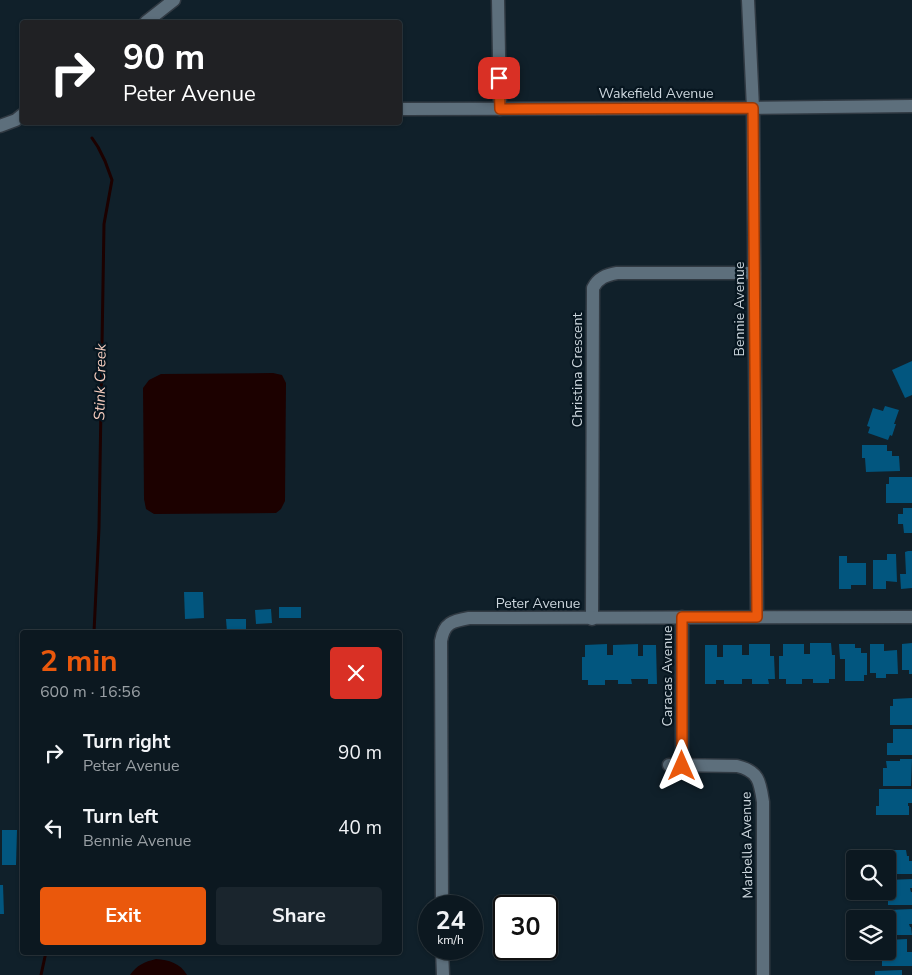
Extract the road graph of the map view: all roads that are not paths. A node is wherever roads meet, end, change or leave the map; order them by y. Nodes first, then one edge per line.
1 (174, 0) edge
2 (498, 0) edge
3 (748, 0) edge
4 (149, 20) edge
5 (912, 106) edge
6 (753, 108) junction
7 (402, 109) edge
8 (500, 109) junction
9 (20, 117) edge
10 (0, 126) edge
11 (754, 273) junction
12 (682, 617) junction
13 (757, 617) junction
14 (912, 617) edge
15 (592, 618) junction
16 (669, 765) dead end
17 (682, 766) junction
18 (442, 895) edge
19 (442, 960) edge
20 (442, 975) edge
21 (763, 975) edge

1 - 4 street
2 - 8 street
3 - 6 street, Bennie Avenue
5 - 6 street, Wakefield Avenue
6 - 8 street, Wakefield Avenue
6 - 11 street, Bennie Avenue
7 - 8 street, Wakefield Avenue
9 - 10 street
11 - 13 street, Bennie Avenue
11 - 15 street, Christina Crescent
12 - 13 street, Peter Avenue
12 - 15 street, Peter Avenue
12 - 17 street, Caracas Avenue
13 - 14 street, Peter Avenue
15 - 18 street, Peter Avenue
16 - 17 street, Marbella Avenue
17 - 21 street, Marbella Avenue
19 - 20 street

